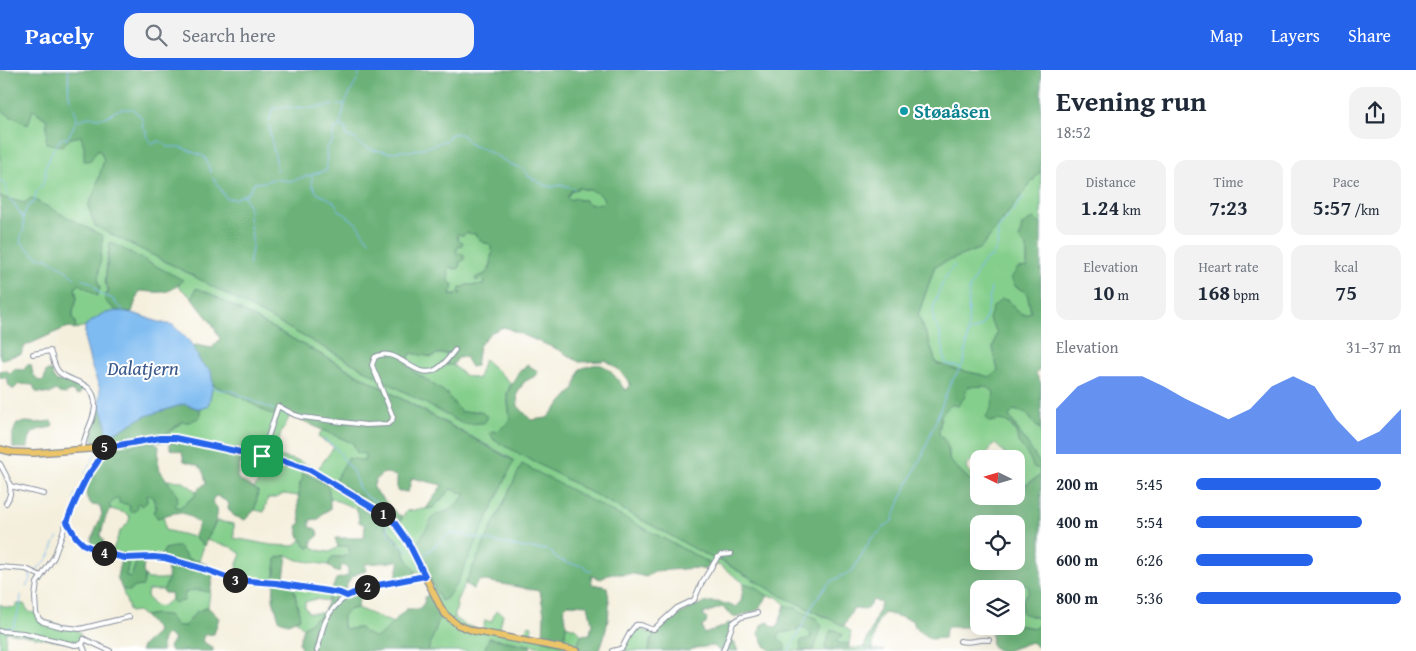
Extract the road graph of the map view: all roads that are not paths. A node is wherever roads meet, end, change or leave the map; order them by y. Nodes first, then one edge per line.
1 (456, 350) dead end
2 (33, 354) dead end
3 (102, 448) junction
4 (83, 449) junction
5 (0, 450) edge
6 (262, 456) junction
7 (0, 464) edge
8 (10, 486) junction
9 (44, 494) dead end
10 (6, 503) dead end
11 (67, 522) junction
12 (731, 554) dead end
13 (0, 567) edge
14 (41, 576) junction
15 (425, 576) junction
16 (347, 596) junction
17 (758, 613) dead end
18 (129, 617) dead end
19 (80, 629) junction
20 (0, 630) edge
21 (84, 639) junction
22 (989, 640) dead end
23 (960, 641) dead end
24 (82, 644) junction
25 (85, 651) edge
26 (110, 651) edge
27 (317, 651) edge
28 (577, 651) edge
29 (612, 651) edge
30 (723, 651) edge

1 - 6 street
2 - 4 street
3 - 4 main road
3 - 6 main road
3 - 11 street
4 - 5 main road
6 - 15 main road
7 - 8 street
8 - 9 street
8 - 10 street
11 - 14 street
11 - 16 street
12 - 29 street
13 - 14 street
14 - 19 street
15 - 16 street
15 - 28 main road
16 - 27 street
17 - 30 street
18 - 19 street
19 - 21 street
20 - 24 street
21 - 24 street
21 - 26 street
22 - 23 street
24 - 25 street

